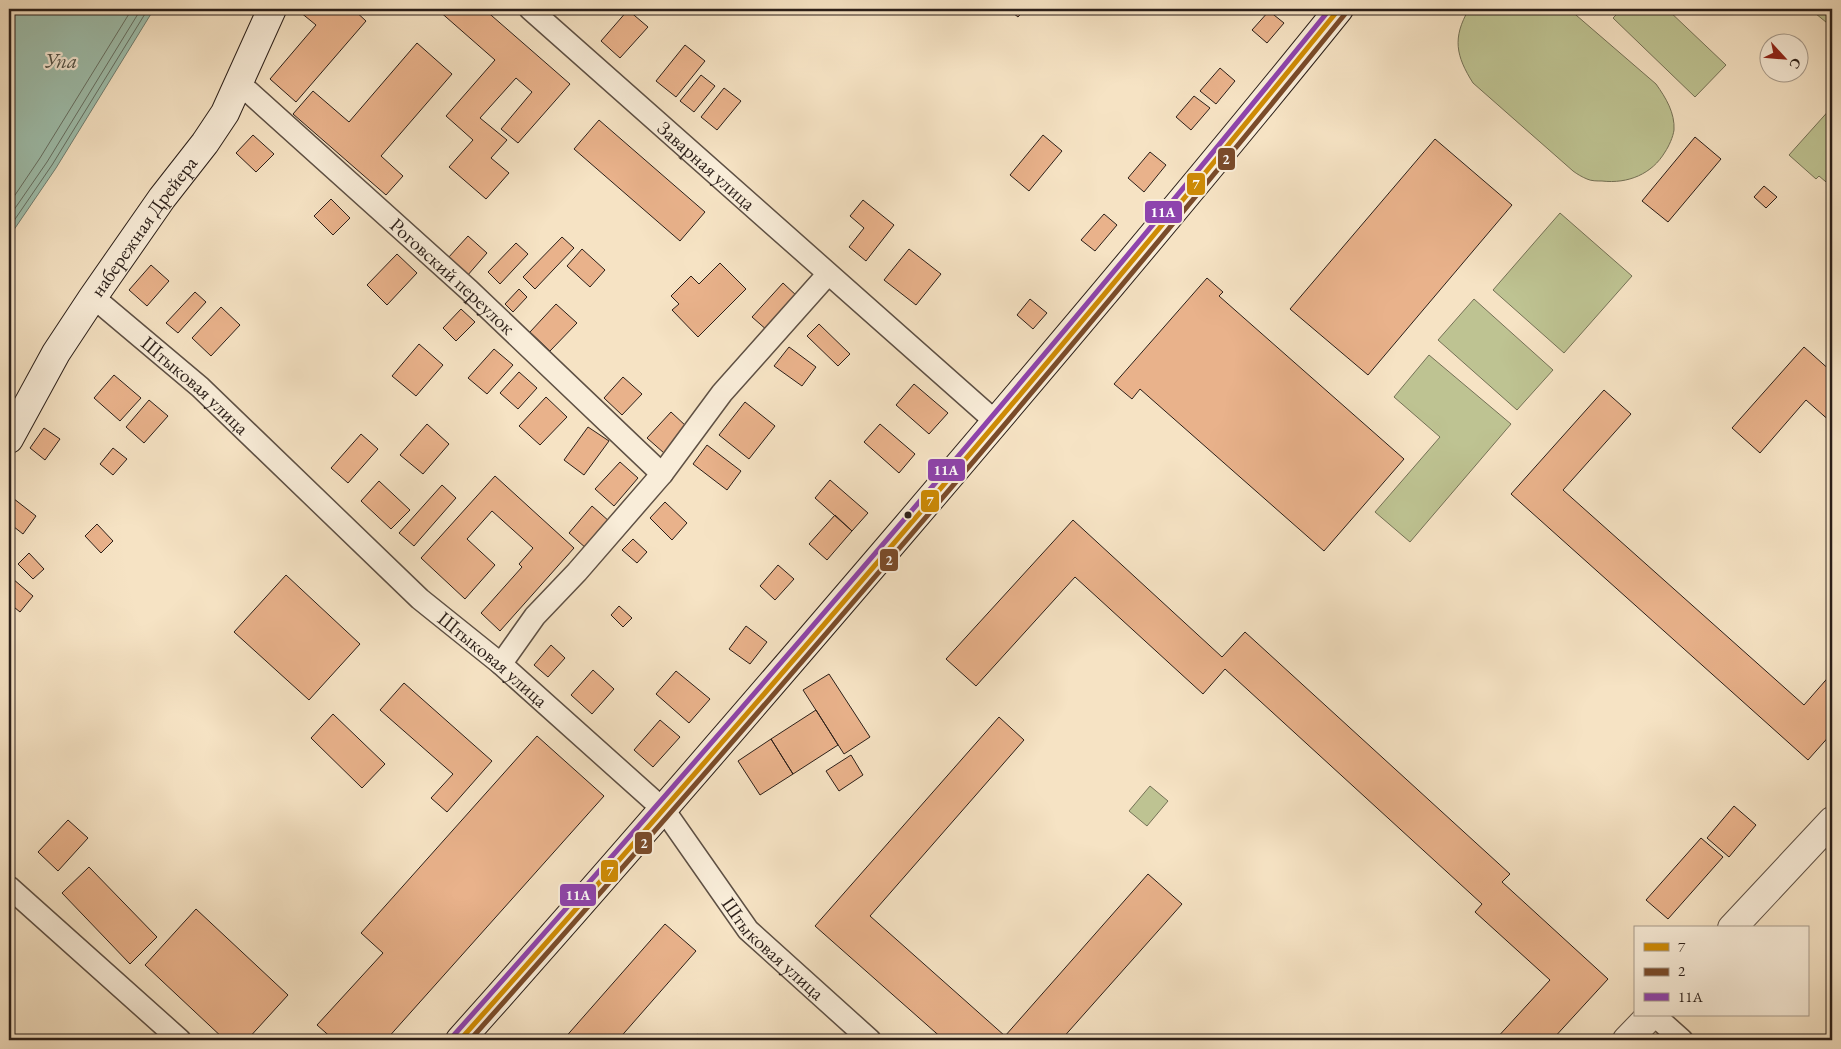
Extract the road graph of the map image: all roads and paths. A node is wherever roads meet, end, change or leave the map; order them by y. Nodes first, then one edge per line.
1 (272, 9) edge
2 (530, 9) edge
3 (1331, 12) edge
4 (239, 82) junction
5 (828, 274) junction
6 (93, 297) junction
7 (996, 422) junction
8 (9, 439) edge
9 (662, 474) junction
10 (501, 664) junction
11 (664, 810) junction
12 (1832, 821) edge
13 (9, 887) edge
14 (1734, 926) edge
15 (1651, 1016) edge
16 (1653, 1016) edge
17 (180, 1040) edge
18 (460, 1040) edge
19 (870, 1040) edge
20 (1627, 1040) edge
21 (1682, 1040) edge

1 - 4 main road, набережная Дрейера
2 - 5 street, Заварная улица
3 - 7 main road
4 - 6 main road, набережная Дрейера
4 - 9 street, Роговский переулок
5 - 7 street, Заварная улица
5 - 9 street
6 - 8 main road, набережная Дрейера
6 - 10 street, Штыковая улица
7 - 11 main road
9 - 10 street
10 - 11 street, Штыковая улица
11 - 18 main road
11 - 19 street, Штыковая улица
12 - 14 main road
13 - 17 street
15 - 20 main road
16 - 21 street

